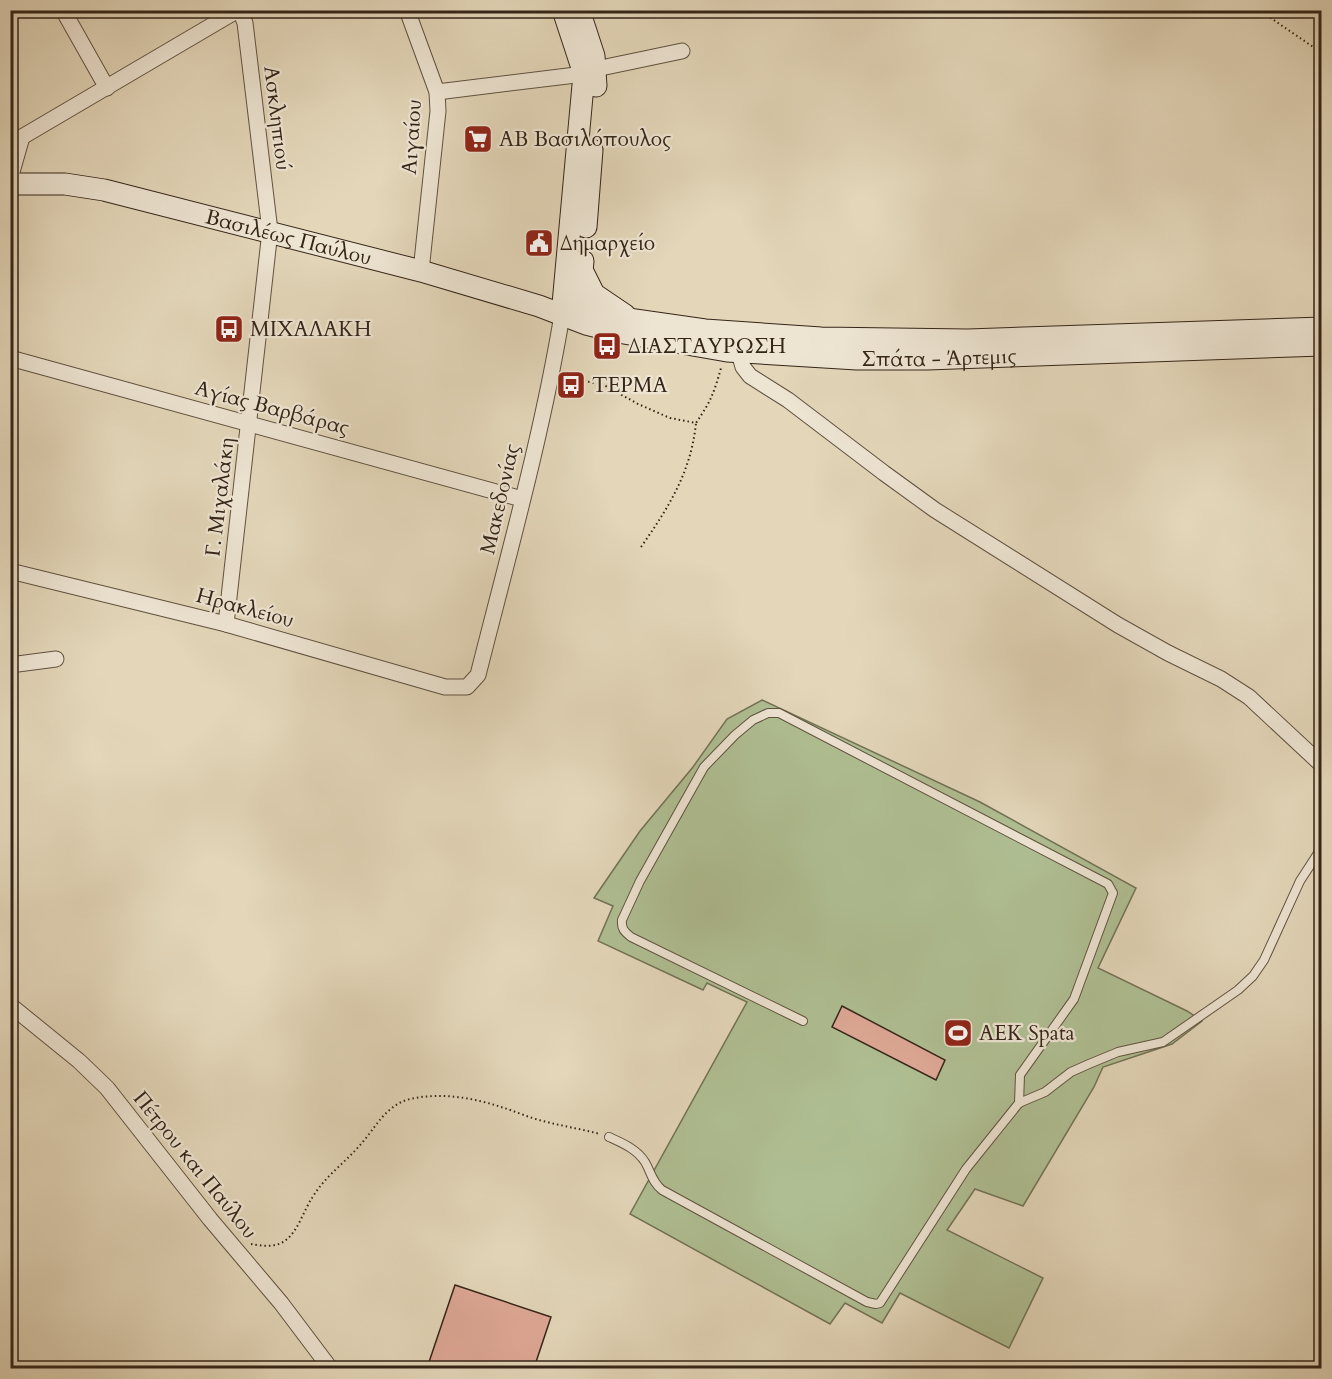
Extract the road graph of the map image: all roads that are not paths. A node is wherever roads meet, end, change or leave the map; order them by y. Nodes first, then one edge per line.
1 (63, 10) edge
2 (239, 10) edge
3 (407, 10) edge
4 (563, 10) edge
5 (579, 10) edge
6 (682, 51) dead end
7 (590, 71) junction
8 (107, 88) junction
9 (436, 93) junction
10 (16, 140) edge
11 (10, 179) edge
12 (10, 184) edge
13 (270, 231) junction
14 (582, 269) junction
15 (421, 271) junction
16 (570, 313) junction
17 (628, 317) junction
18 (1322, 328) edge
19 (1322, 345) edge
20 (733, 352) junction
21 (10, 358) edge
22 (250, 423) junction
23 (522, 499) junction
24 (10, 571) edge
25 (226, 624) junction
26 (56, 659) dead end
27 (10, 665) edge
28 (467, 687) joint
29 (1322, 765) edge
30 (1322, 847) edge
31 (10, 1005) edge
32 (803, 1021) dead end
33 (1019, 1103) junction
34 (609, 1137) road end
35 (330, 1368) edge

1 - 8 street
2 - 8 street
2 - 13 street, Ασκληπιού
3 - 9 street, Αιγαίου
4 - 7 main road
5 - 7 main road
6 - 7 street
7 - 9 street
7 - 14 main road
7 - 16 main road
8 - 10 street
9 - 15 street, Αιγαίου
10 - 11 street
12 - 13 main road, Βασιλέως Παύλου
13 - 15 main road, Βασιλέως Παύλου
13 - 22 street, Γ. Μιχαλάκη
14 - 16 main road
14 - 17 main road
15 - 16 main road, Βασιλέως Παύλου
16 - 17 main road, Σπάτα - Άρτεμις
16 - 20 main road, Σπάτα - Άρτεμις
16 - 23 street, Μακεδονίας
17 - 18 main road, Σπάτα - Άρτεμις
19 - 20 main road, Σπάτα - Άρτεμις
20 - 29 street
21 - 22 street, Αγίας Βαρβάρας
22 - 23 street, Αγίας Βαρβάρας
22 - 25 street, Γ. Μιχαλάκη
23 - 28 street, Μακεδονίας
24 - 25 street, Ηρακλείου
25 - 28 street, Ηρακλείου
26 - 27 street
30 - 33 lane
31 - 35 street, Πέτρου και Παύλου
32 - 33 lane
33 - 34 lane

